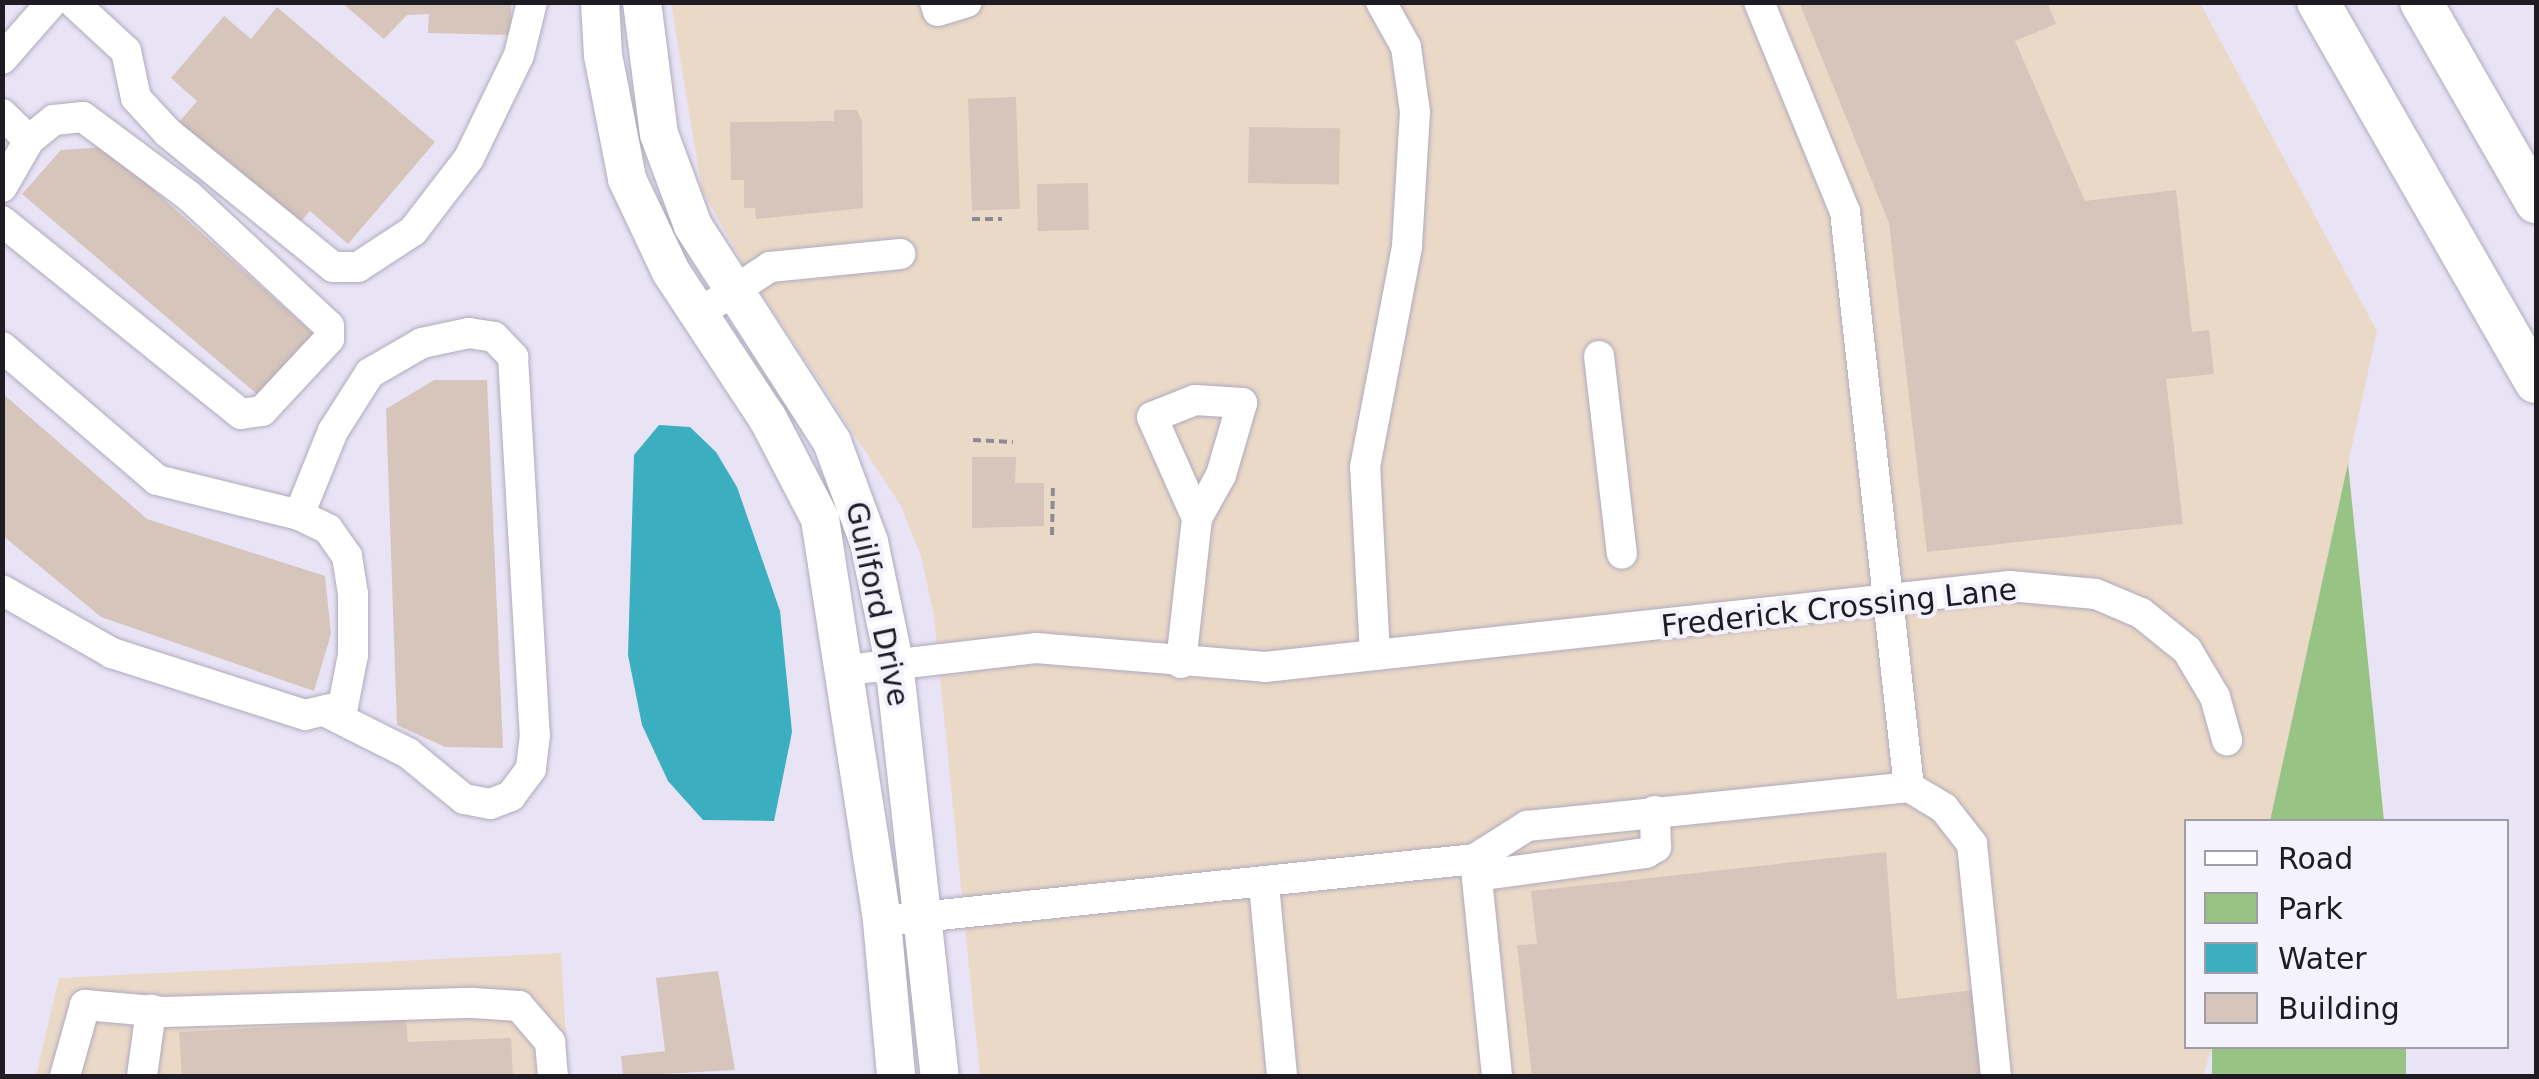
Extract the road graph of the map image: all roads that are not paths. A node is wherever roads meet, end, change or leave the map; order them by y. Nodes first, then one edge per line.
1 (52, 2) edge
2 (73, 2) edge
3 (532, 2) edge
4 (600, 2) edge
5 (642, 2) edge
6 (935, 2) edge
7 (966, 2) edge
8 (1381, 2) edge
9 (1759, 2) edge
10 (2318, 2) edge
11 (2421, 2) edge
12 (2, 58) edge
13 (2, 114) edge
14 (29, 140) junction
15 (2, 187) edge
16 (2536, 202) edge
17 (2, 221) edge
18 (900, 254) dead end
19 (730, 292) junction
20 (698, 314) junction
21 (2, 348) edge
22 (1599, 356) dead end
23 (2536, 382) edge
24 (299, 515) junction
25 (1197, 518) dead end
26 (1622, 554) dead end
27 (2, 590) edge
28 (1887, 602) junction
29 (1375, 655) junction
30 (894, 662) junction
31 (1182, 664) junction
32 (847, 670) junction
33 (328, 713) junction
34 (2227, 740) dead end
35 (1909, 787) junction
36 (1655, 811) junction
37 (1476, 868) junction
38 (1264, 885) junction
39 (924, 917) junction
40 (882, 921) junction
41 (151, 1010) junction
42 (65, 1076) edge
43 (142, 1076) edge
44 (553, 1076) edge
45 (896, 1076) edge
46 (940, 1076) edge
47 (1282, 1076) edge
48 (1497, 1076) edge
49 (1996, 1076) edge

1 - 12 street
2 - 3 street
4 - 20 main road, Guilford Drive
5 - 19 main road, Guilford Drive
6 - 7 street
8 - 29 street
9 - 28 street
10 - 23 highway
11 - 16 highway
13 - 14 street
14 - 15 street
14 - 17 street
18 - 19 street
19 - 20 street
19 - 30 main road, Guilford Drive
20 - 32 main road, Guilford Drive
21 - 24 street
22 - 26 street
24 - 33 street
24 - 33 street
25 - 31 street
27 - 33 street
28 - 29 street, Frederick Crossing Lane
28 - 34 street, Frederick Crossing Lane
28 - 35 street
29 - 31 street, Frederick Crossing Lane
30 - 31 street, Frederick Crossing Lane
30 - 32 street, Frederick Crossing Lane
30 - 39 main road, Guilford Drive
32 - 40 main road, Guilford Drive
35 - 36 street
35 - 49 street
36 - 37 street
36 - 37 street
37 - 38 street
37 - 48 street
38 - 39 street
38 - 47 street
39 - 40 street
39 - 46 main road, Guilford Drive
40 - 45 main road, Guilford Drive
41 - 42 street
41 - 43 street
41 - 44 street

